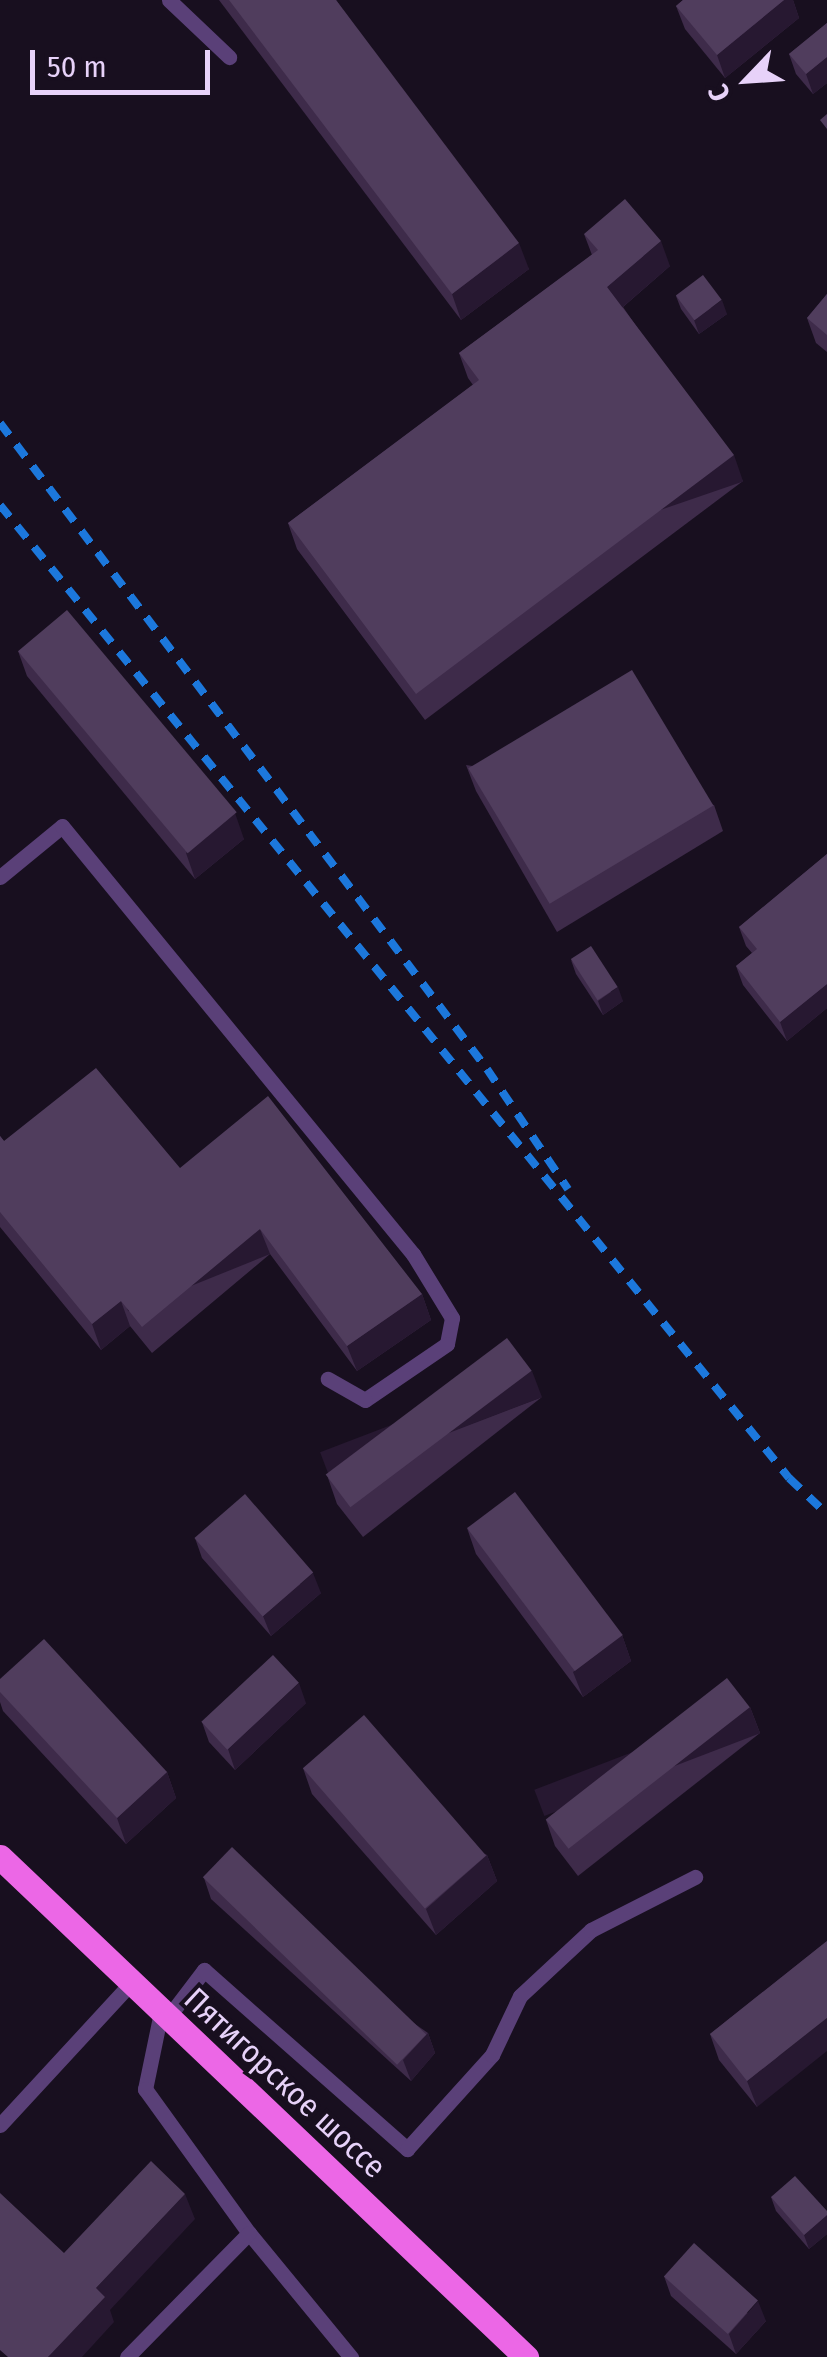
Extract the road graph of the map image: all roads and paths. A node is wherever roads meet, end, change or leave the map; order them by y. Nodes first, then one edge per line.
1 (169, 0) edge
2 (230, 57) dead end
3 (0, 877) edge
4 (328, 1380) dead end
5 (0, 1857) edge
6 (695, 1877) dead end
7 (132, 1982) junction
8 (165, 2014) junction
9 (0, 2125) edge
10 (249, 2233) junction
11 (126, 2357) edge
12 (350, 2357) edge
13 (526, 2357) edge

1 - 2 lane
3 - 4 lane
5 - 7 main road, Пятигорское шоссе
6 - 8 lane
7 - 8 main road, Пятигорское шоссе
7 - 9 lane
8 - 10 lane
8 - 13 main road, Пятигорское шоссе
10 - 11 lane
10 - 12 lane

